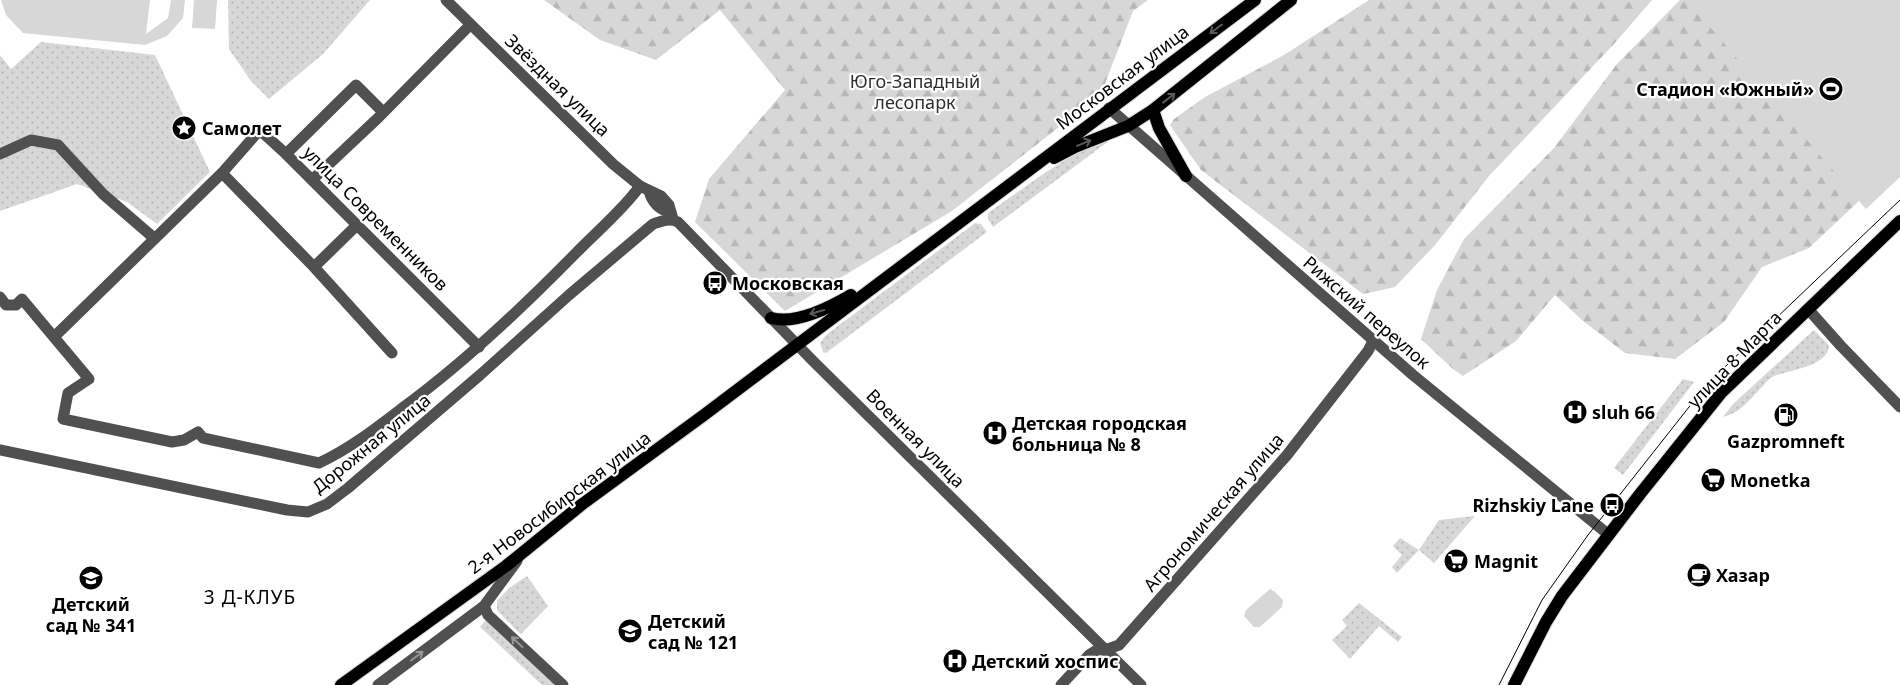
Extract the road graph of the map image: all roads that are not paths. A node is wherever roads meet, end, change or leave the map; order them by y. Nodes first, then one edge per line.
1 (446, 0) edge
2 (1255, 0) edge
3 (1291, 0) edge
4 (470, 25) junction
5 (1109, 108) junction
6 (1153, 110) junction
7 (383, 112) junction
8 (1128, 126) junction
9 (0, 154) edge
10 (286, 154) junction
11 (222, 173) junction
12 (1186, 176) junction
13 (312, 180) junction
14 (1010, 183) junction
15 (645, 188) junction
16 (658, 200) joint
17 (672, 216) junction
18 (1900, 221) edge
19 (357, 225) junction
20 (154, 238) junction
21 (314, 267) junction
22 (876, 284) junction
23 (0, 297) edge
24 (1808, 309) junction
25 (771, 318) junction
26 (54, 337) junction
27 (1373, 340) junction
28 (796, 344) junction
29 (479, 347) junction
30 (392, 353) dead end
31 (1900, 407) edge
32 (0, 450) edge
33 (1609, 535) junction
34 (522, 554) junction
35 (471, 592) junction
36 (481, 608) junction
37 (1105, 650) junction
38 (341, 685) edge
39 (378, 685) edge
40 (563, 685) edge
41 (1061, 685) edge
42 (1141, 685) edge
43 (1514, 685) edge

1 - 4 street, Звёздная улица
2 -> 5 main road, Московская улица
6 -> 3 main road, Московская улица
4 - 7 street
4 - 15 street, Звёздная улица
5 - 8 street, Рижский переулок
5 - 14 main road, Московская улица
6 - 8 main road, Московская улица
6 - 12 main road
7 - 10 street
7 - 13 street
8 - 12 street, Рижский переулок
14 -> 8 main road, Московская улица
9 - 20 street
10 - 11 street, улица Современников
10 - 13 street, улица Современников
11 - 20 street, улица Современников
11 - 21 street
12 - 27 street, Рижский переулок
13 - 19 street, улица Современников
14 - 22 main road, Московская улица
15 - 16 street, Звёздная улица
15 - 29 street
16 - 17 street, Военная улица
17 - 25 street, Военная улица
17 - 32 street, Дорожная улица
18 - 24 main road, улица 8 Марта
19 - 21 street
19 - 29 street, улица Современников
20 - 26 street, улица Современников
21 - 30 street
22 -> 25 main road
22 - 28 main road, Московская улица
23 - 26 street
24 - 31 street
24 - 33 main road, улица 8 Марта
25 - 28 street, Военная улица
26 - 29 street
27 - 33 street, Рижский переулок
27 - 37 street, Агрономическая улица
28 - 34 main road, 2-я Новосибирская улица
28 - 37 street, Военная улица
33 - 43 main road, улица 8 Марта
34 - 35 main road, 2-я Новосибирская улица
34 - 36 street
35 - 36 street
35 - 38 main road, 2-я Новосибирская улица
39 -> 36 street
40 -> 36 street
37 - 41 street, Агрономическая улица
37 - 42 street, Военная улица

